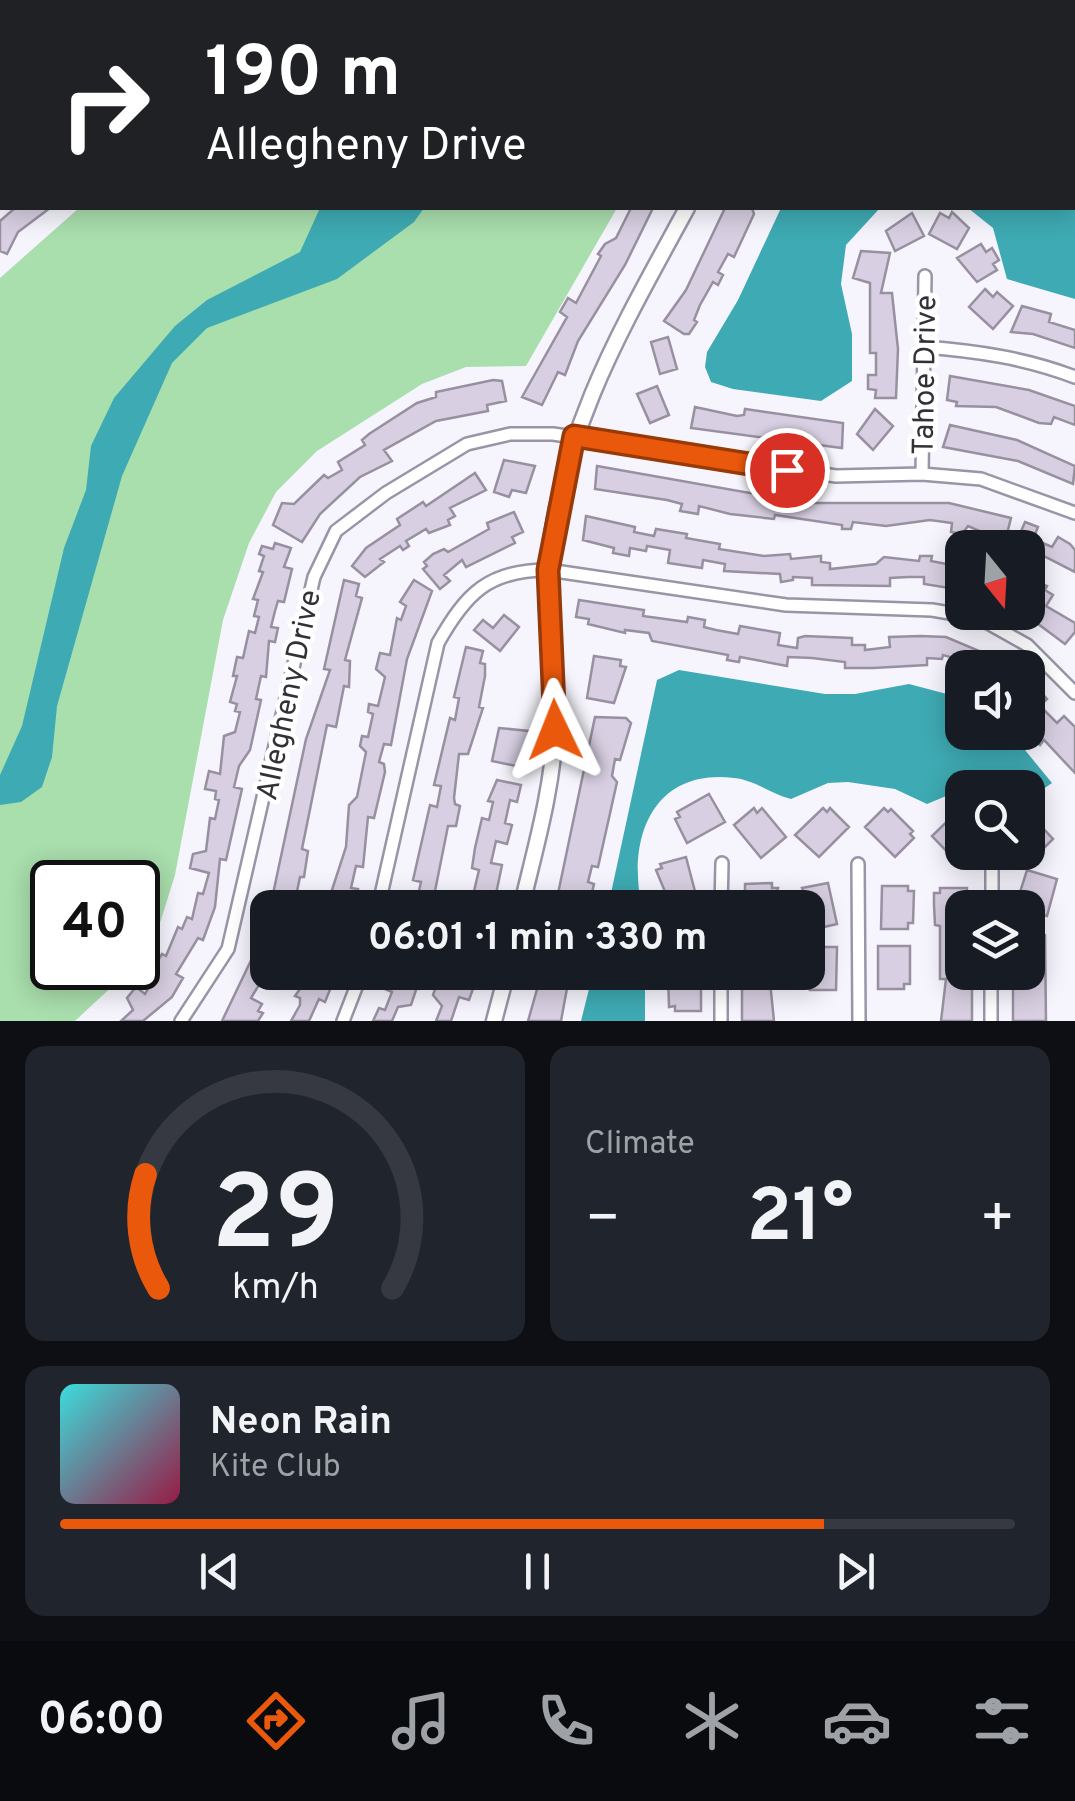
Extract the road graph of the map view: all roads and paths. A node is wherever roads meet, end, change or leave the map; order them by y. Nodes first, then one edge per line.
1 (686, 210) edge
2 (926, 276) dead end
3 (924, 347) junction
4 (1075, 377) edge
5 (574, 436) junction
6 (922, 474) junction
7 (1075, 513) edge
8 (548, 570) junction
9 (1075, 693) edge
10 (722, 863) dead end
11 (858, 864) dead end
12 (382, 890) edge
13 (526, 890) edge
14 (721, 890) edge
15 (355, 990) edge
16 (502, 990) edge
17 (721, 990) edge
18 (992, 990) edge
19 (181, 1021) edge
20 (343, 1021) edge
21 (494, 1021) edge
22 (720, 1021) edge
23 (859, 1021) edge
24 (992, 1021) edge

1 - 5 street
2 - 3 street, Tahoe Drive
3 - 4 street
3 - 6 street, Tahoe Drive
5 - 6 street, Allegheny Drive
5 - 8 street
5 - 19 street, Allegheny Drive
6 - 7 street, Allegheny Drive
8 - 9 street
8 - 12 street
8 - 13 street
10 - 14 street
11 - 23 street
15 - 20 street
16 - 21 street
17 - 22 street
18 - 24 street

